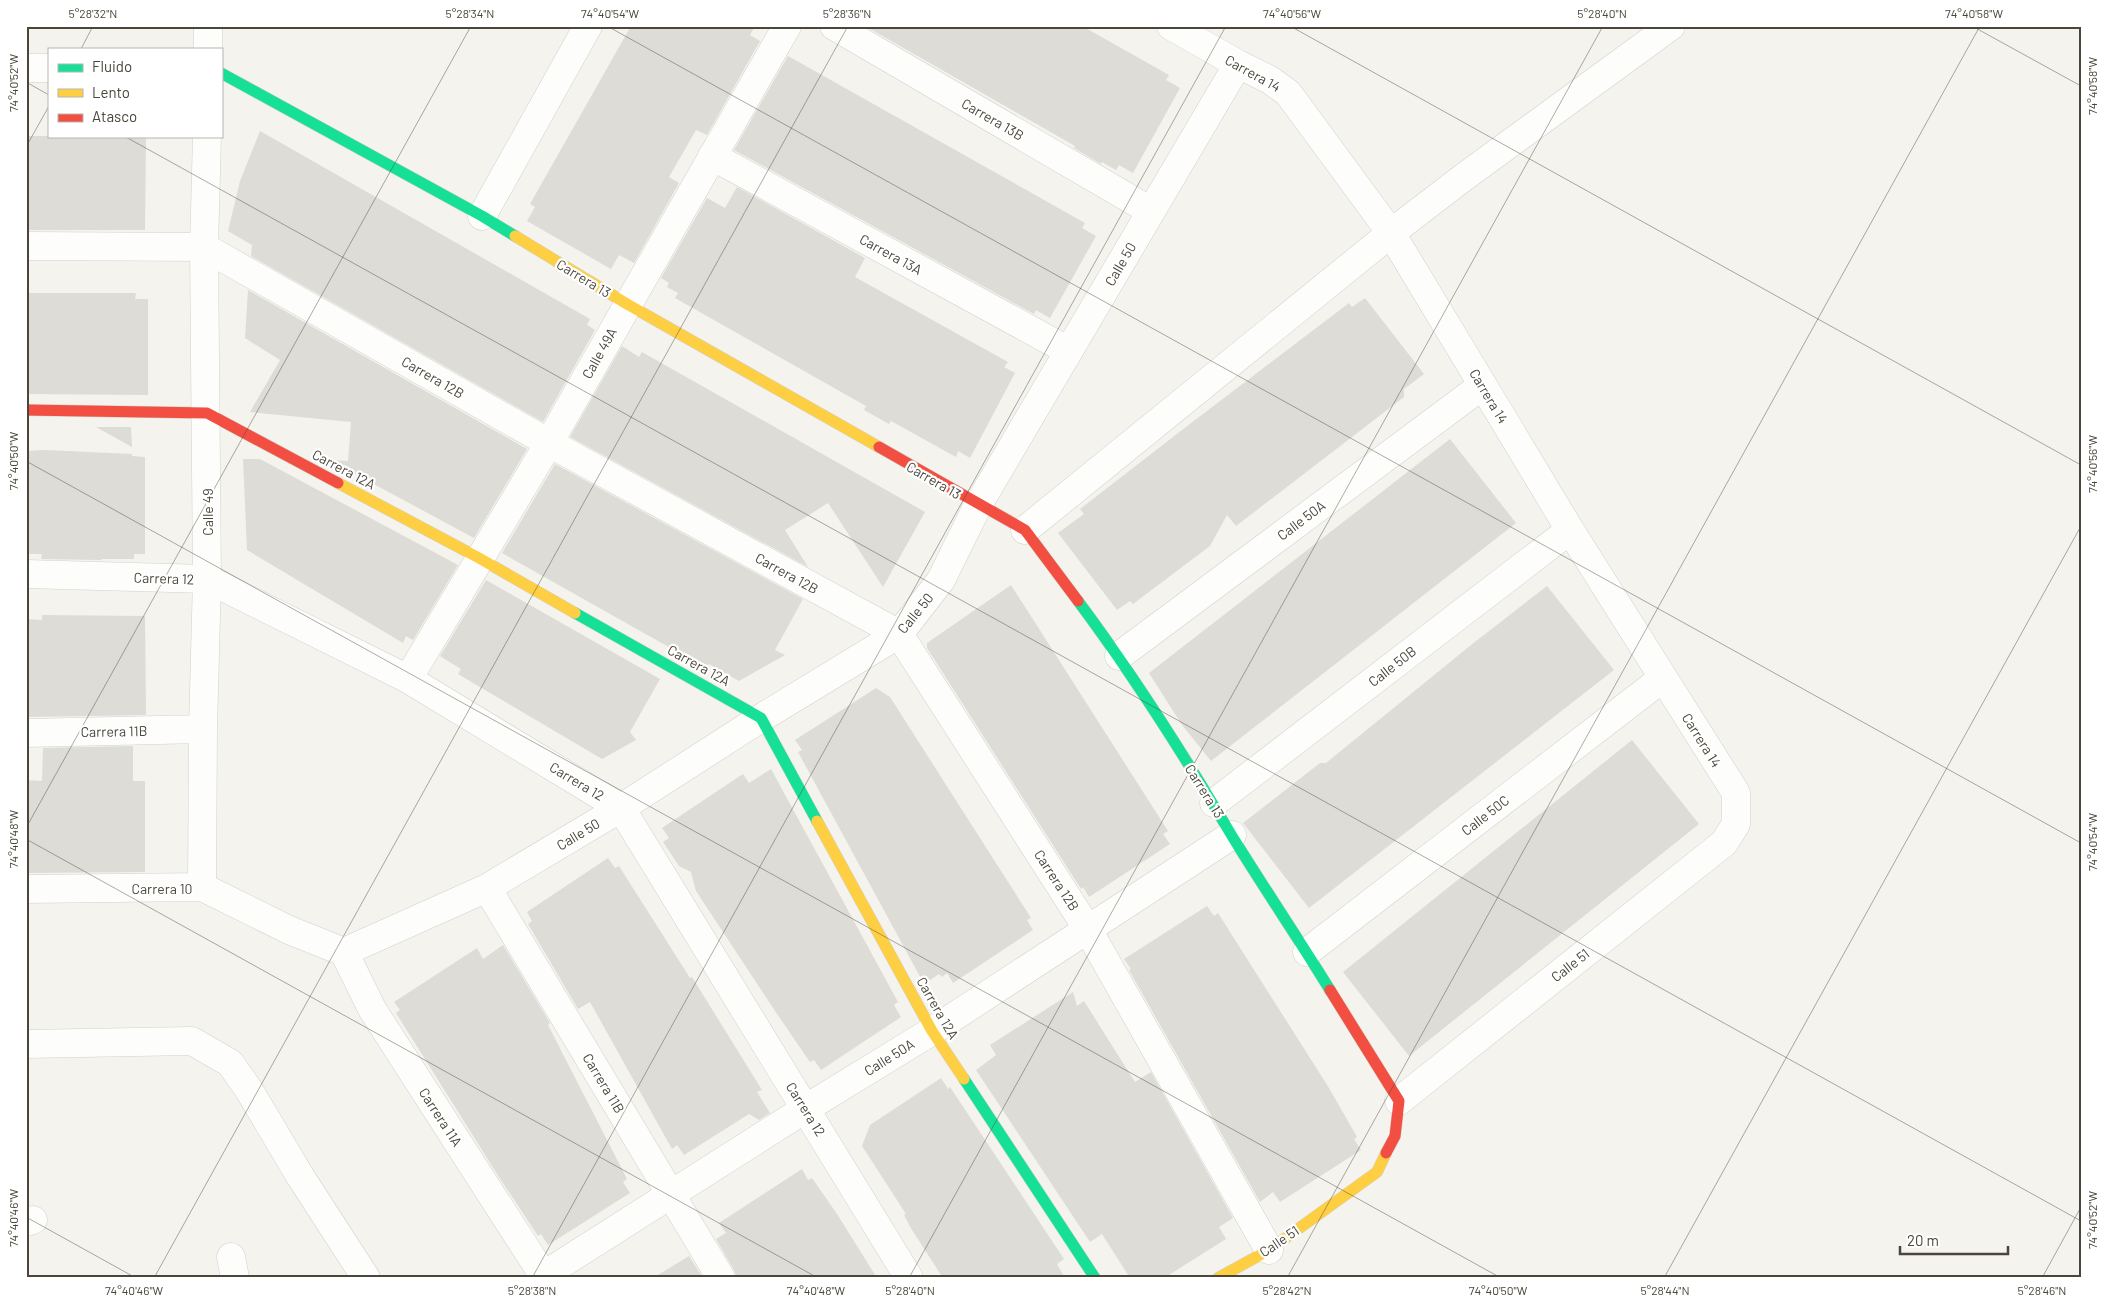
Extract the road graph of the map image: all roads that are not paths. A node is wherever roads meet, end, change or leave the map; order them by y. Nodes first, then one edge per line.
1 (208, 26) edge
2 (588, 26) edge
3 (787, 26) edge
4 (834, 26) edge
5 (1171, 26) edge
6 (1671, 26) edge
7 (208, 48) edge
8 (1238, 64) junction
9 (26, 68) edge
10 (48, 68) edge
11 (222, 74) edge
12 (207, 138) edge
13 (712, 156) junction
14 (1151, 211) junction
15 (482, 216) junction
16 (1391, 233) junction
17 (26, 246) edge
18 (204, 246) junction
19 (627, 304) junction
20 (1069, 351) junction
21 (1483, 384) junction
22 (26, 410) edge
23 (207, 413) junction
24 (549, 443) junction
25 (978, 505) junction
26 (1025, 530) junction
27 (1570, 530) junction
28 (478, 558) junction
29 (26, 574) edge
30 (207, 579) junction
31 (900, 634) junction
32 (1119, 656) junction
33 (1663, 678) junction
34 (408, 679) junction
35 (761, 718) junction
36 (203, 729) junction
37 (26, 733) edge
38 (1214, 803) junction
39 (621, 808) junction
40 (1736, 824) joint
41 (1232, 835) junction
42 (202, 887) junction
43 (487, 888) junction
44 (26, 889) edge
45 (1087, 928) junction
46 (344, 952) junction
47 (1307, 952) junction
48 (932, 1030) junction
49 (26, 1044) edge
50 (1399, 1101) junction
51 (805, 1109) junction
52 (671, 1194) junction
53 (1269, 1250) junction
54 (544, 1277) edge
55 (366, 1278) edge
56 (722, 1278) edge
57 (909, 1278) edge
58 (1095, 1278) edge
59 (1218, 1278) edge

1 - 7 street
2 - 15 street
3 - 13 street, Calle 49A
4 - 14 street, Carrera 13B
5 - 8 street, Carrera 14
6 - 16 street
8 - 14 street, Calle 50
8 - 16 street, Carrera 14
9 - 10 street
11 - 15 street, Carrera 13
12 - 18 street, Calle 49
13 - 19 street, Calle 49A
13 - 20 street, Carrera 13A
14 - 20 street, Calle 50
15 - 19 street, Carrera 13
16 - 21 street, Carrera 14
16 - 26 street
17 - 18 street, Carrera 12B
18 - 23 street, Calle 49
18 - 24 street, Carrera 12B
19 - 24 street, Calle 49A
19 - 25 street, Carrera 13
20 - 25 street, Calle 50
21 - 27 street, Carrera 14
21 - 32 street, Calle 50A
22 - 23 street, Carrera 12A
23 - 28 street, Carrera 12A
23 - 30 street, Calle 49
24 - 28 street, Calle 49A
24 - 31 street, Carrera 12B
25 - 26 street, Carrera 13
25 - 31 street, Calle 50
26 - 32 street, Carrera 13
27 - 33 street, Carrera 14
27 - 38 street, Calle 50B
28 - 34 street, Calle 49A
28 - 35 street, Carrera 12A
29 - 30 street, Carrera 12
30 - 34 street, Carrera 12
30 - 36 street, Calle 49
31 - 35 street, Calle 50
31 - 45 street, Carrera 12B
32 - 38 street, Carrera 13
33 - 40 street, Carrera 14
33 - 47 street, Calle 50C
34 - 39 street, Carrera 12
35 - 39 street, Calle 50
35 - 48 street, Carrera 12A
36 - 37 street, Carrera 11B
36 - 42 street, Calle 49
38 - 41 street, Carrera 13
39 - 43 street, Calle 50
39 - 51 street, Carrera 12
40 - 50 street, Calle 51
41 - 45 street, Calle 50A
41 - 47 street, Carrera 13
42 - 44 street, Carrera 10
42 - 46 street, Carrera 10
43 - 46 street, Calle 50
43 - 52 street, Carrera 11B
45 - 48 street, Calle 50A
45 - 53 street, Carrera 12B
46 - 54 street, Carrera 11A
47 - 50 street, Carrera 13
48 - 51 street, Calle 50A
48 - 58 street, Carrera 12A
49 - 55 street
50 - 53 street, Calle 51
51 - 52 street, Calle 50A
51 - 57 street, Carrera 12
52 - 54 street, Calle 50A
52 - 56 street, Carrera 11B
53 - 59 street, Calle 51

